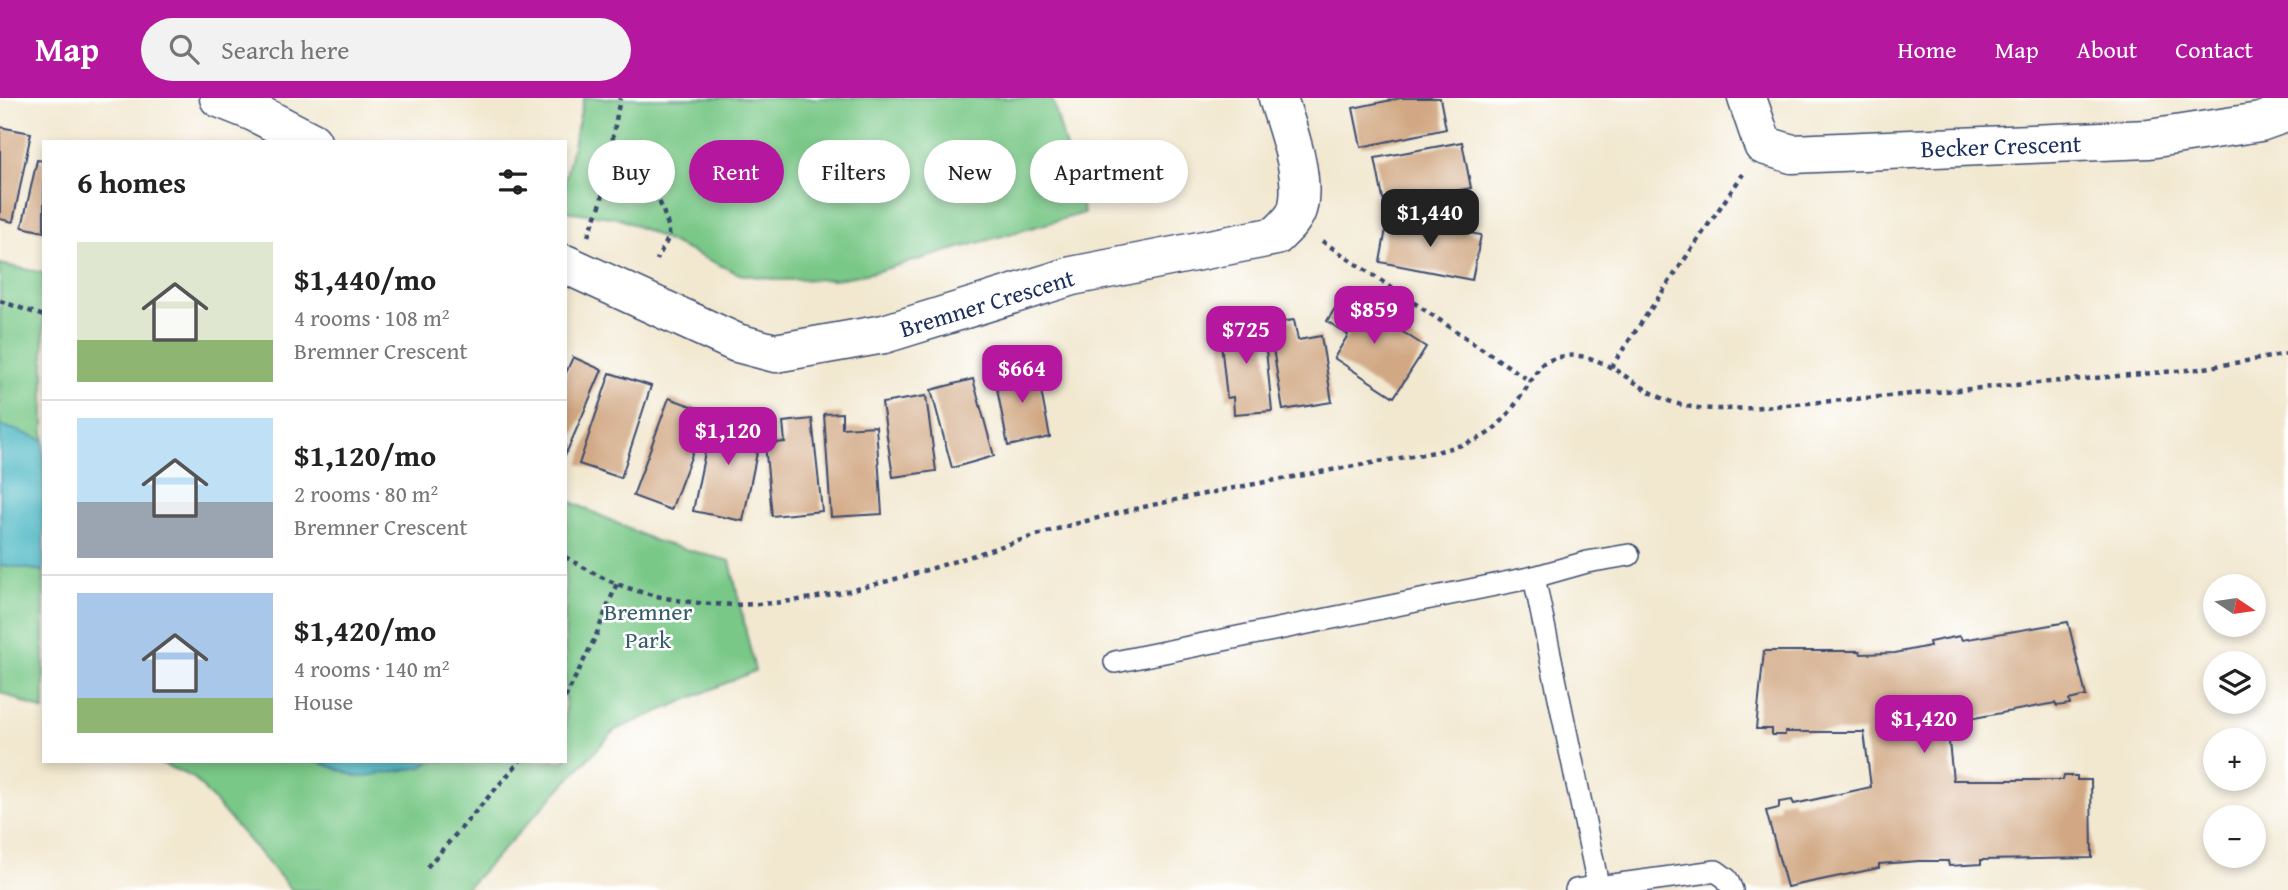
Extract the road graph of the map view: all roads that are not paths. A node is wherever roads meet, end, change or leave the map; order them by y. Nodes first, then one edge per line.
1 (219, 98) edge
2 (1278, 98) edge
3 (1747, 98) edge
4 (2288, 112) edge
5 (308, 140) edge
6 (567, 265) edge
7 (1629, 555) dead end
8 (1534, 576) junction
9 (1115, 662) dead end
10 (1598, 885) junction
11 (1576, 890) edge
12 (1732, 890) edge

1 - 5 street
2 - 6 street, Bremner Crescent
3 - 4 street, Becker Crescent
7 - 8 lane
8 - 9 lane
8 - 10 lane
10 - 11 lane
10 - 12 lane

